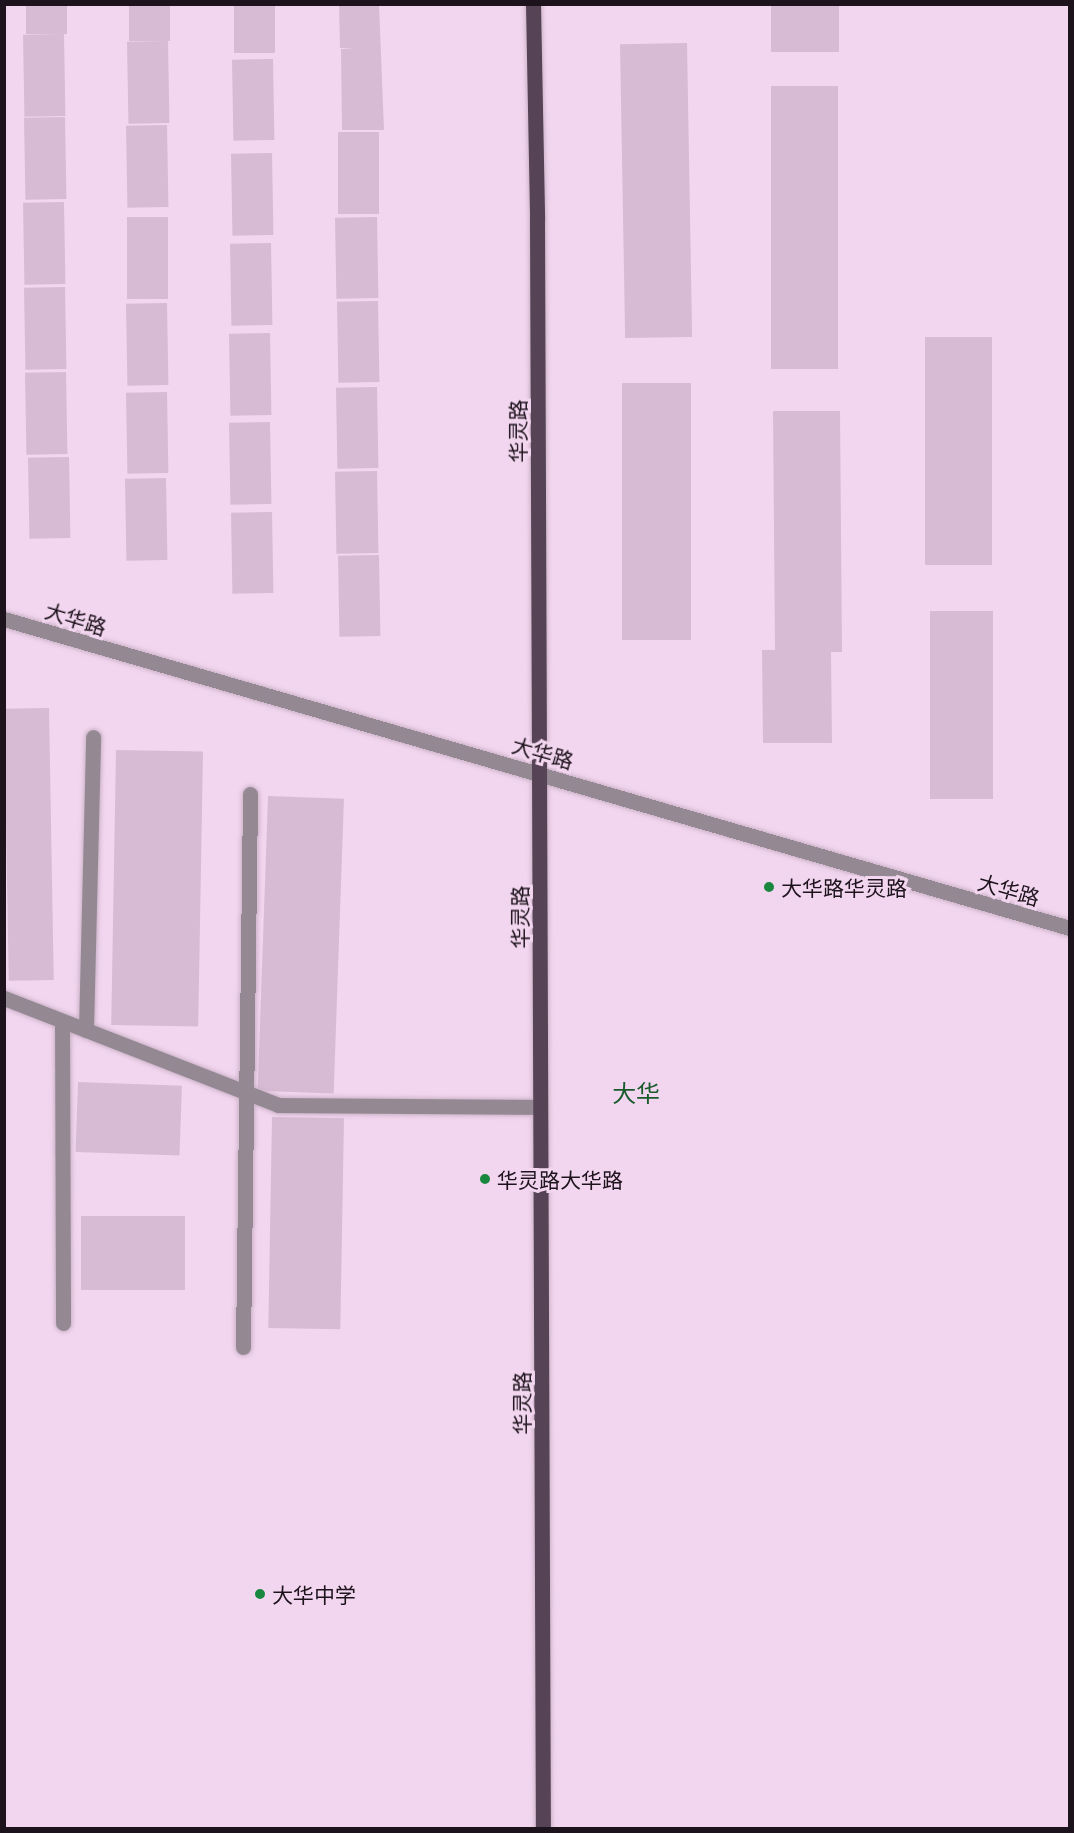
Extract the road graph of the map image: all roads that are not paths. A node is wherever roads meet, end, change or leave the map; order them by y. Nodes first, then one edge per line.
1 (533, 4) edge
2 (4, 619) edge
3 (93, 737) dead end
4 (540, 773) junction
5 (250, 794) dead end
6 (1070, 928) edge
7 (4, 998) edge
8 (62, 1021) junction
9 (86, 1030) junction
10 (244, 1092) junction
11 (540, 1107) junction
12 (63, 1323) dead end
13 (243, 1347) dead end
14 (543, 1828) edge

1 - 4 main road, 华灵路
2 - 4 street, 大华路
3 - 9 street
4 - 6 street, 大华路
4 - 11 main road, 华灵路
5 - 10 street
7 - 8 street
8 - 9 street
8 - 12 street
9 - 10 street
10 - 11 street
10 - 13 street
11 - 14 main road, 华灵路

